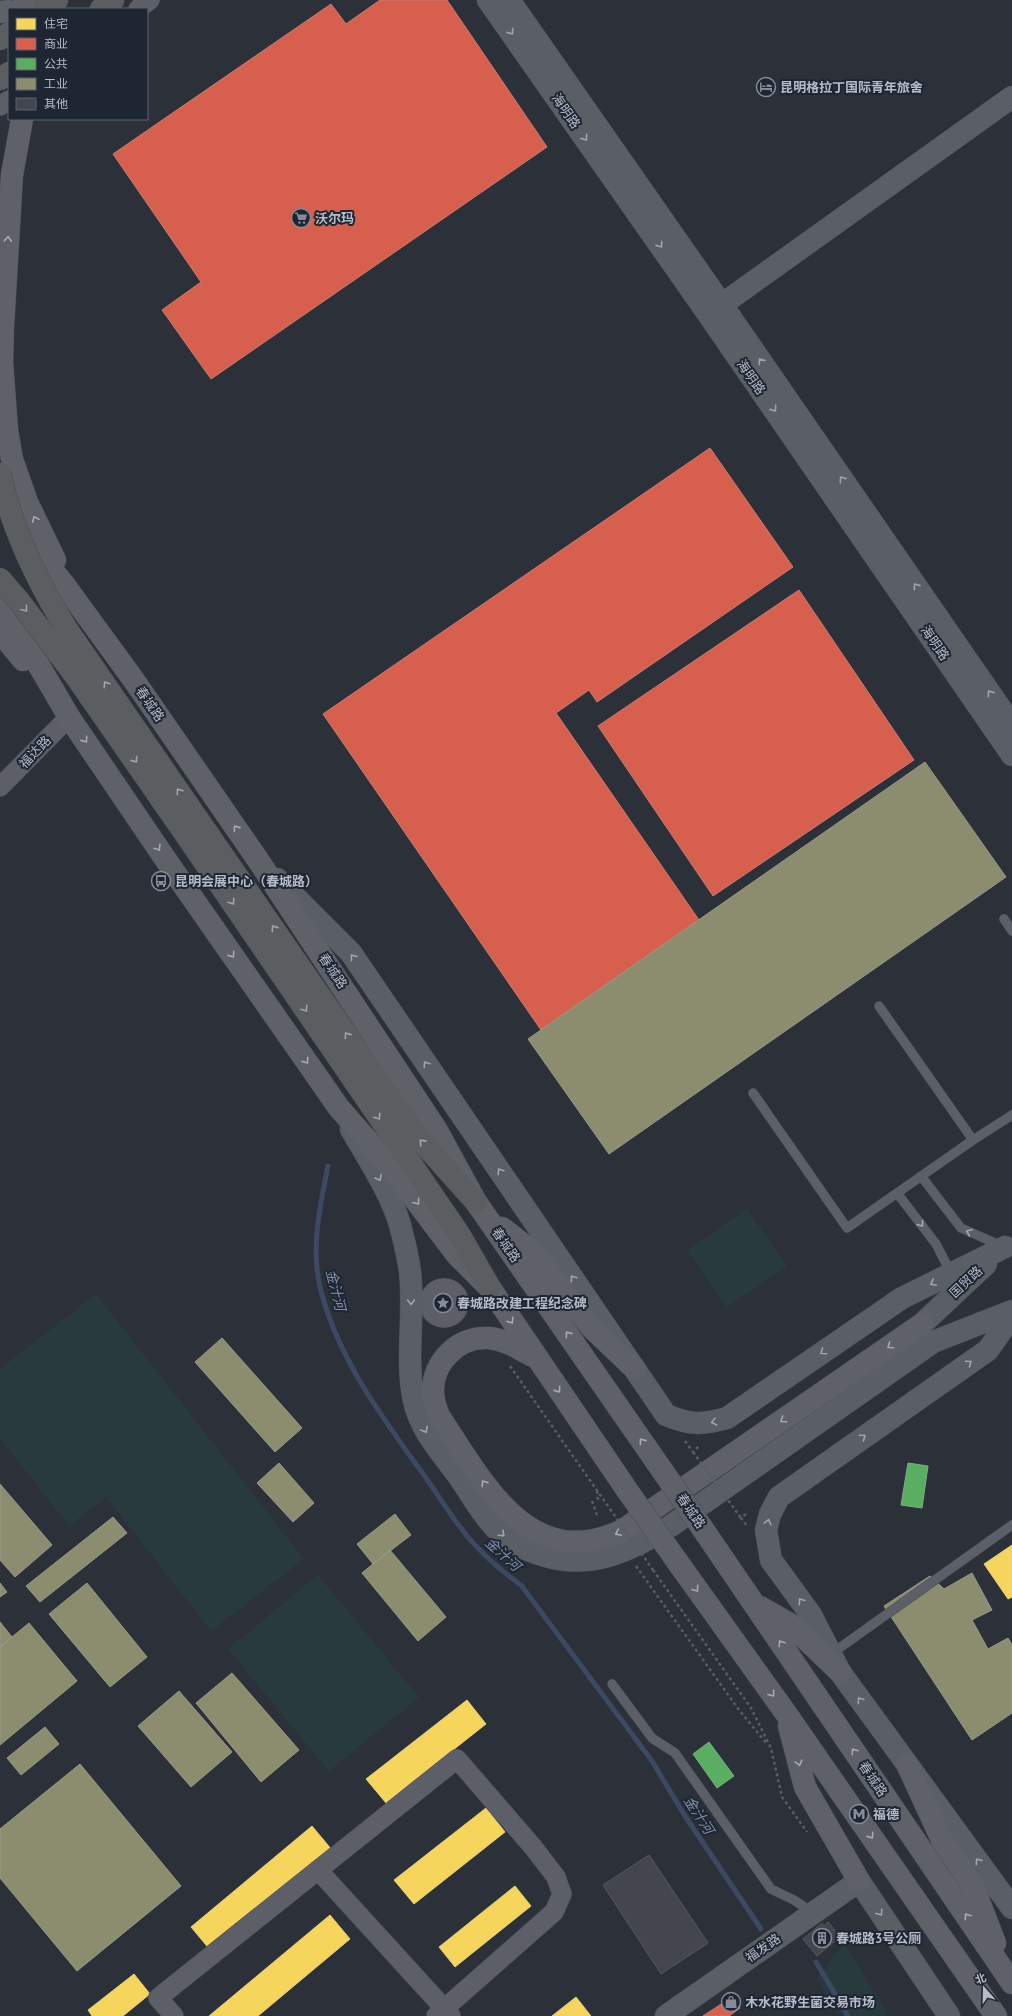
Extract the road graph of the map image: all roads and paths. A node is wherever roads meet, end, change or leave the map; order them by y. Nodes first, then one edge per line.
1 (50, 0) edge
2 (57, 0) edge
3 (64, 0) edge
4 (104, 0) edge
5 (113, 0) edge
6 (150, 0) edge
7 (488, 0) edge
8 (509, 0) edge
9 (24, 8) edge
10 (45, 8) edge
11 (53, 8) edge
12 (93, 8) edge
13 (102, 8) edge
14 (139, 8) edge
15 (1012, 97) edge
16 (22, 120) edge
17 (715, 309) junction
18 (0, 474) edge
19 (0, 508) edge
20 (0, 579) edge
21 (0, 599) edge
22 (0, 632) edge
23 (127, 671) junction
24 (69, 716) junction
25 (1012, 725) edge
26 (1012, 755) edge
27 (0, 787) edge
28 (194, 829) junction
29 (258, 860) junction
30 (1004, 920) dead end
31 (1012, 930) edge
32 (879, 1006) dead end
33 (753, 1093) dead end
34 (339, 1108) junction
35 (1012, 1115) edge
36 (972, 1140) junction
37 (921, 1176) junction
38 (897, 1193) junction
39 (482, 1210) junction
40 (1009, 1245) edge
41 (952, 1273) junction
42 (490, 1288) junction
43 (1012, 1311) edge
44 (1012, 1316) edge
45 (536, 1358) junction
46 (635, 1369) junction
47 (699, 1446) dead end
48 (597, 1489) dead end
49 (598, 1500) dead end
50 (592, 1501) dead end
51 (610, 1508) dead end
52 (746, 1514) dead end
53 (598, 1520) dead end
54 (1012, 1525) edge
55 (636, 1566) dead end
56 (755, 1605) junction
57 (835, 1663) junction
58 (612, 1684) dead end
59 (785, 1712) junction
60 (771, 1748) junction
61 (907, 1764) junction
62 (782, 1797) dead end
63 (318, 1870) junction
64 (859, 1881) junction
65 (1012, 1908) edge
66 (813, 1913) junction
67 (1011, 1981) edge
68 (444, 2014) edge
69 (174, 2016) edge
70 (666, 2016) edge
71 (949, 2016) edge
72 (996, 2016) edge

1 - 9 main road
2 - 10 highway
3 - 11 main road
4 - 12 main road
5 - 13 highway
6 - 14 street
7 -> 17 main road, 海明路
8 - 17 main road, 海明路
15 - 17 main road
23 -> 16 main road
25 -> 17 main road, 海明路
17 -> 26 main road, 海明路
28 -> 18 highway, bridge
19 - 23 main road, 春城路
20 -> 28 highway, bridge
21 - 24 main road
22 - 24 main road
29 -> 23 main road, 春城路
24 - 27 street, 福达路
24 -> 34 main road
39 -> 28 highway
28 -> 42 highway
29 - 39 main road, 春城路
46 -> 29 main road
30 - 31 lane
32 - 36 lane
33 - 38 lane
34 -> 42 main road
34 -> 43 main road
35 - 36 lane
36 - 37 lane
37 - 38 lane
40 -> 37 lane
38 -> 41 lane
39 - 46 main road
56 -> 39 main road, 春城路, bridge
40 - 41 main road
40 -> 45 main road, 国贸路
41 -> 46 main road
42 -> 45 main road
57 -> 44 main road
45 -> 59 main road, bridge
47 - 52 path, bridge
48 - 49 path
50 - 53 path
51 - 60 path, bridge
54 - 57 lane
55 - 60 path
56 - 57 main road
67 -> 56 main road, 春城路
61 -> 57 main road
58 - 66 lane
59 -> 64 main road
59 -> 72 main road
60 - 62 path
65 -> 61 main road
61 - 67 main road
63 - 68 street
63 - 68 street
63 - 69 street
64 - 66 main road, 福发路
64 -> 71 main road
66 - 70 main road, 福发路

